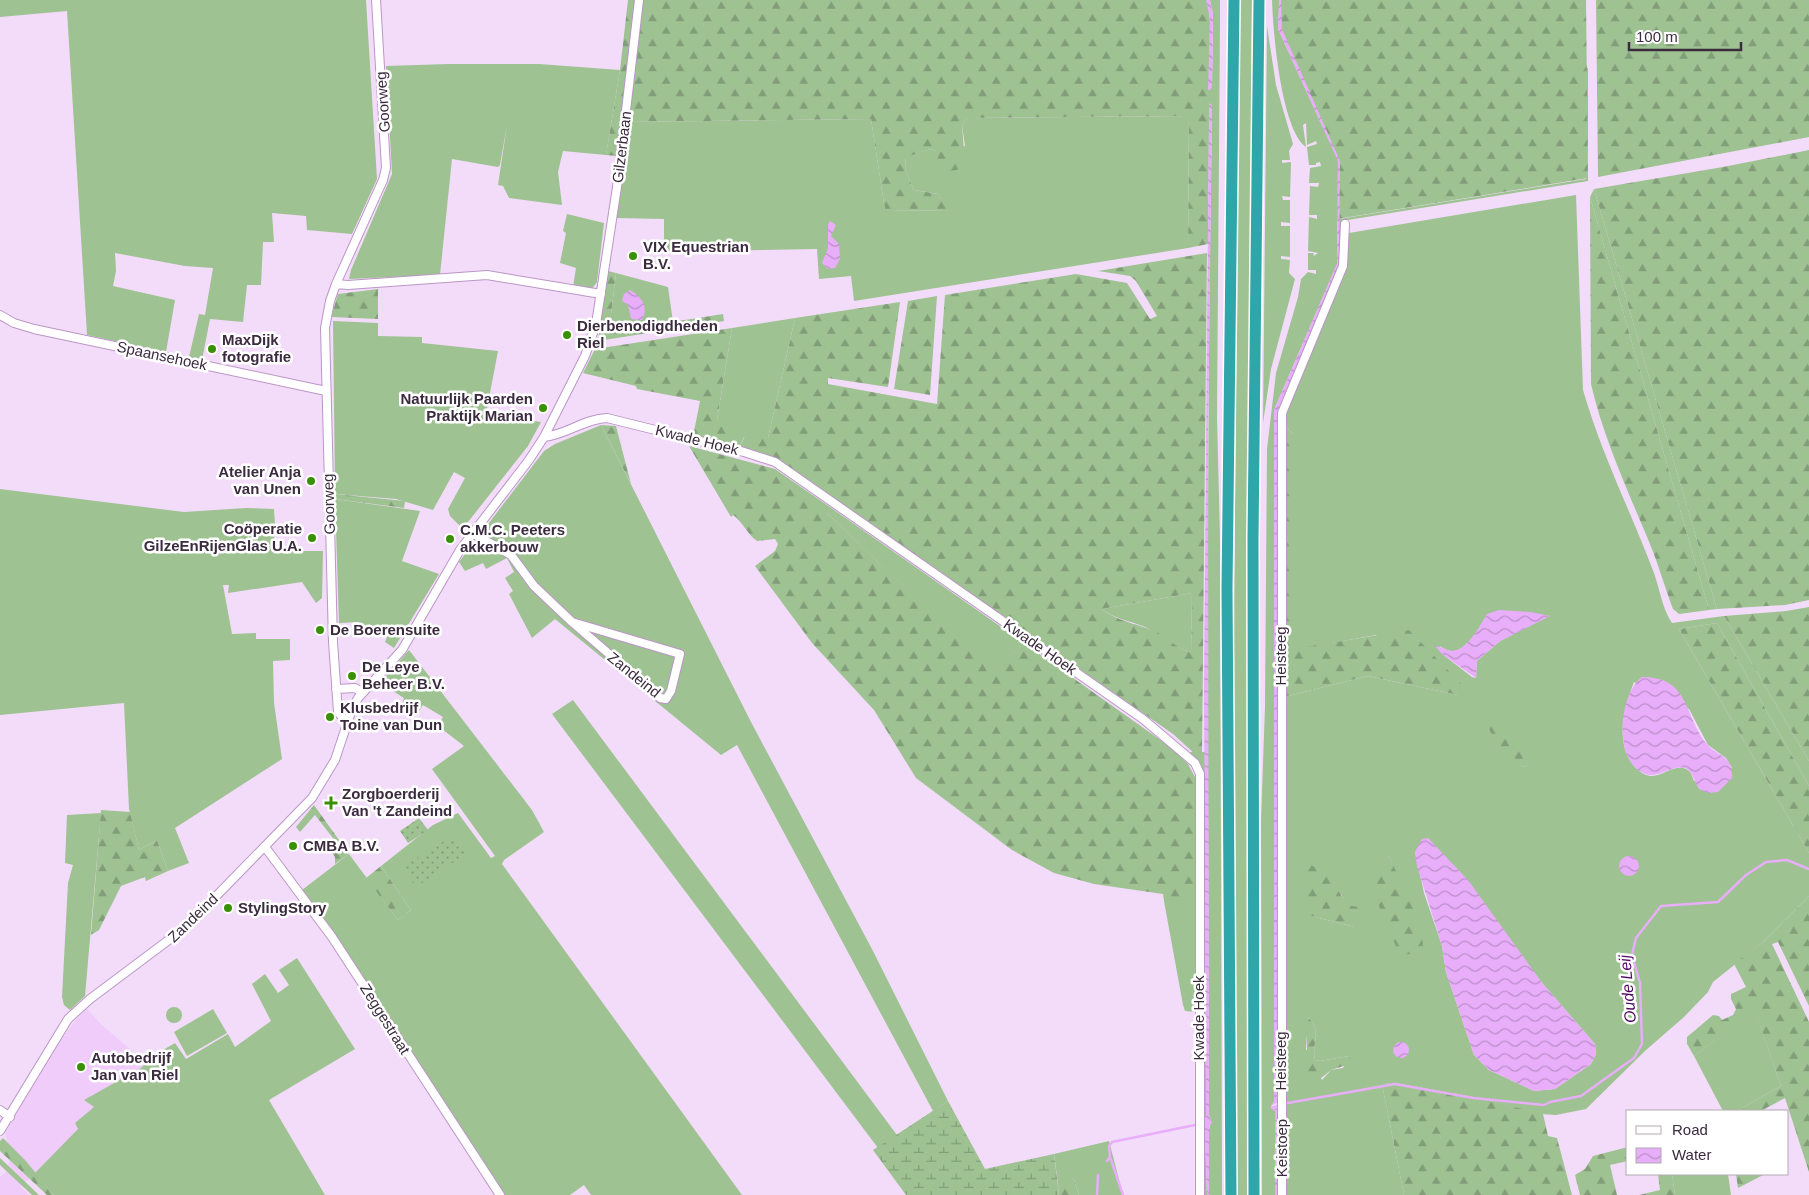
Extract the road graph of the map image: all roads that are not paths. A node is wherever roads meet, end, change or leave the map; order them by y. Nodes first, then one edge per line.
1 (376, 0) edge
2 (639, 0) edge
3 (1234, 0) edge
4 (1259, 0) edge
5 (1345, 224) dead end
6 (336, 284) junction
7 (601, 294) junction
8 (0, 315) edge
9 (326, 392) junction
10 (544, 436) junction
11 (472, 533) junction
12 (572, 622) junction
13 (336, 689) junction
14 (362, 692) junction
15 (347, 723) junction
16 (264, 847) junction
17 (1282, 1101) joint
18 (0, 1110) edge
19 (10, 1117) junction
20 (0, 1131) edge
21 (500, 1195) edge
22 (1200, 1195) edge
23 (1231, 1195) edge
24 (1254, 1195) edge
25 (1282, 1195) edge

1 - 6 street, Goorweg
2 - 7 street, Gilzerbaan
3 - 23 highway
4 - 24 highway
5 - 17 street, Heisteeg
6 - 7 street
6 - 9 street, Goorweg
7 - 10 street, Zandeind
8 - 9 street, Spaansehoek
9 - 13 street, Goorweg
10 - 11 street, Zandeind
10 - 22 street, Kwade Hoek
11 - 12 street, Zandeind
11 - 14 street, Zandeind
12 - 12 street, Zandeind
13 - 14 street
13 - 15 street, Goorweg
14 - 15 street, Zandeind
15 - 16 street, Zandeind
16 - 19 street, Zandeind
16 - 21 street, Zeggestraat
17 - 25 street, Keistoep
18 - 19 street
19 - 20 street, Zandeind

